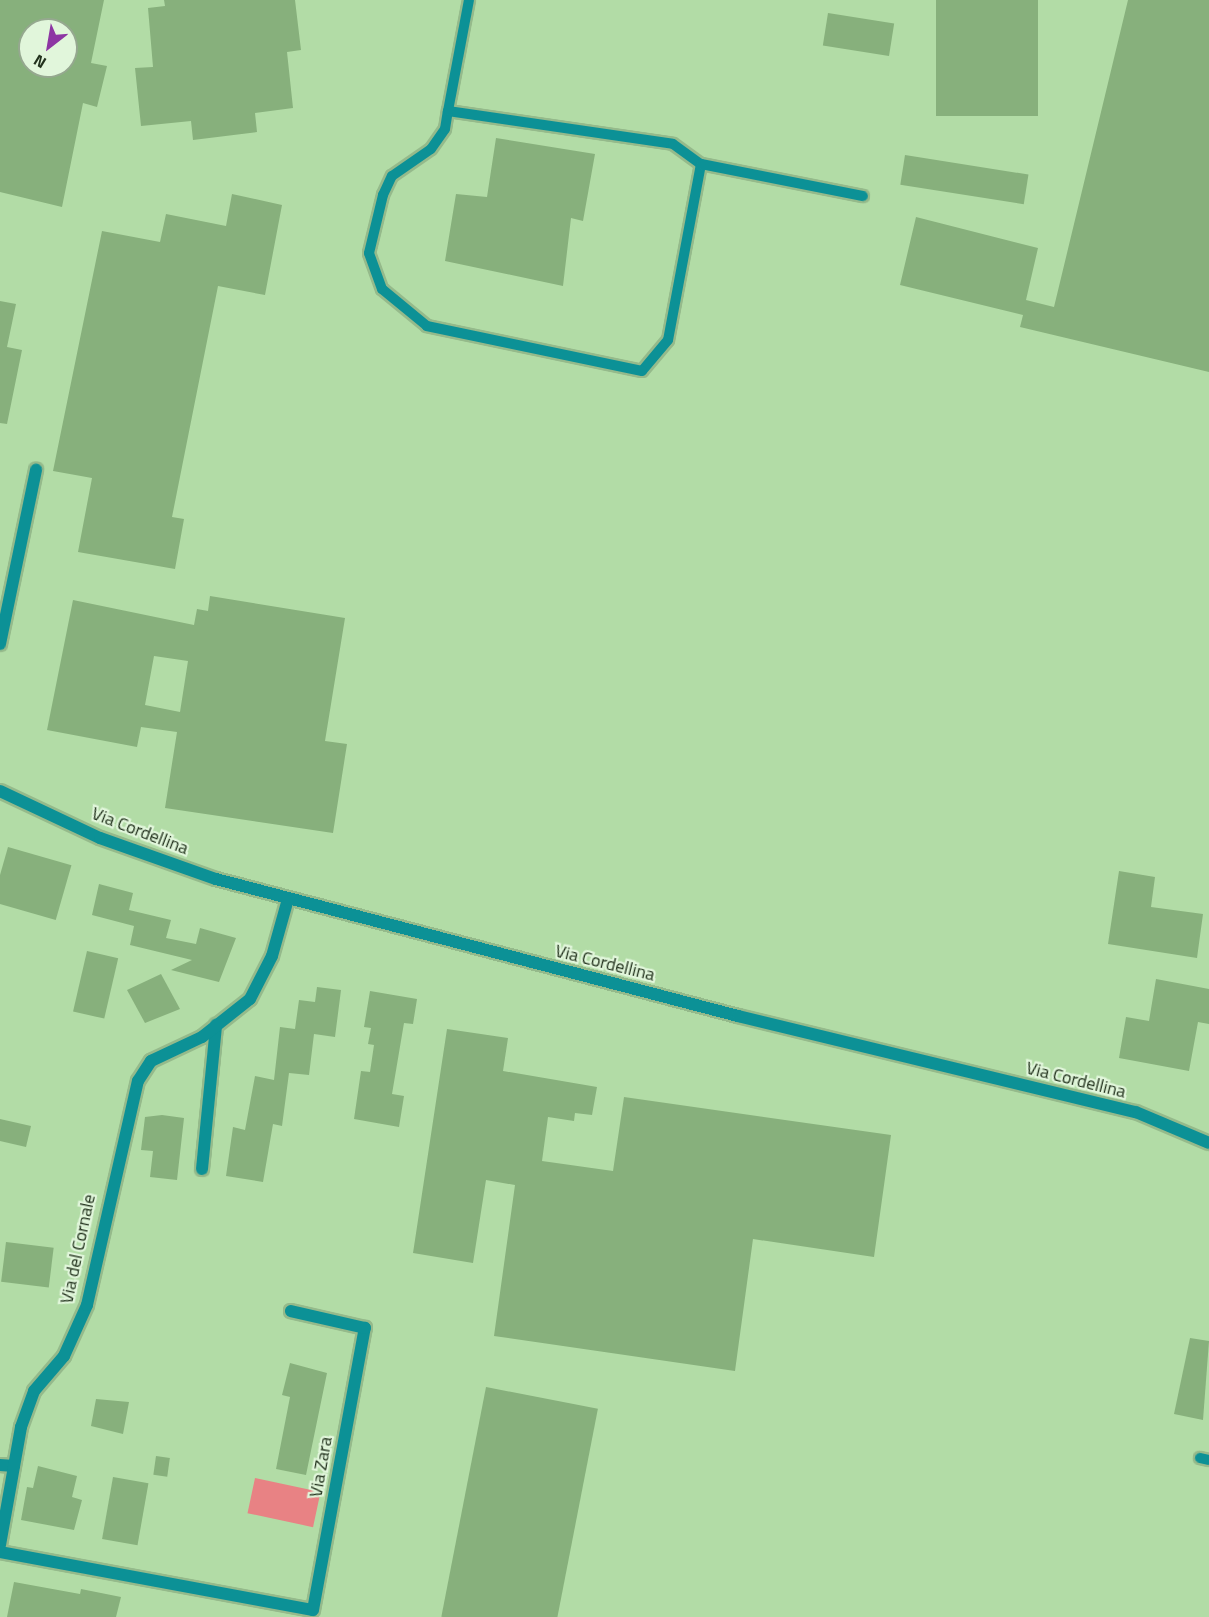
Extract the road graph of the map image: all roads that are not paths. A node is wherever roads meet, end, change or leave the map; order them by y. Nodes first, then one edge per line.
1 (469, 0) edge
2 (448, 111) junction
3 (701, 164) junction
4 (863, 196) dead end
5 (36, 470) dead end
6 (0, 644) edge
7 (0, 791) edge
8 (288, 899) junction
9 (216, 1025) junction
10 (1209, 1143) edge
11 (202, 1169) dead end
12 (291, 1311) dead end
13 (0, 1465) edge
14 (14, 1466) junction
15 (0, 1545) edge
16 (0, 1552) edge

1 - 2 lane
2 - 3 lane
2 - 3 lane
3 - 4 lane
5 - 6 street
7 - 8 street, Via Cordellina
8 - 9 street, Via del Cornale
8 - 10 street, Via Cordellina
9 - 11 street
9 - 14 street, Via del Cornale
12 - 16 street, Via Zara
13 - 14 street
14 - 15 street, Via del Cornale

